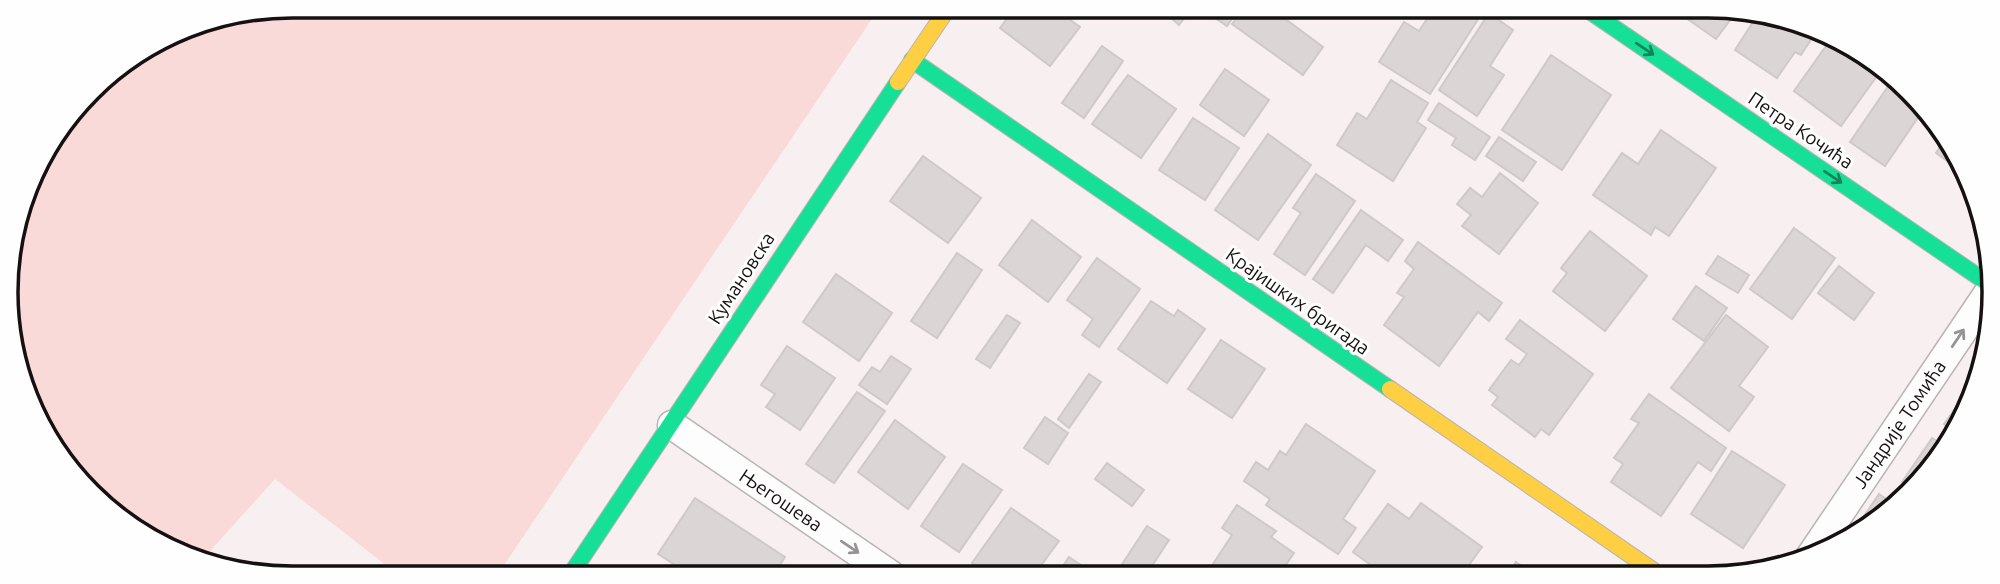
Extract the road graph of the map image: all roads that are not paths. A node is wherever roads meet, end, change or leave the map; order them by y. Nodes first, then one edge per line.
1 (941, 18) edge
2 (1600, 18) edge
3 (912, 60) junction
4 (1982, 279) edge
5 (1982, 302) edge
6 (672, 425) junction
7 (1820, 543) edge
8 (577, 566) edge
9 (878, 566) edge
10 (1646, 566) edge

1 - 3 street, Кумановска
2 -> 4 street, Петра Кочића
3 - 6 street, Кумановска
3 - 10 street, Крајишких бригада
7 -> 5 street, Јандрије Томића
6 - 8 street, Кумановска
6 -> 9 street, Његошева

